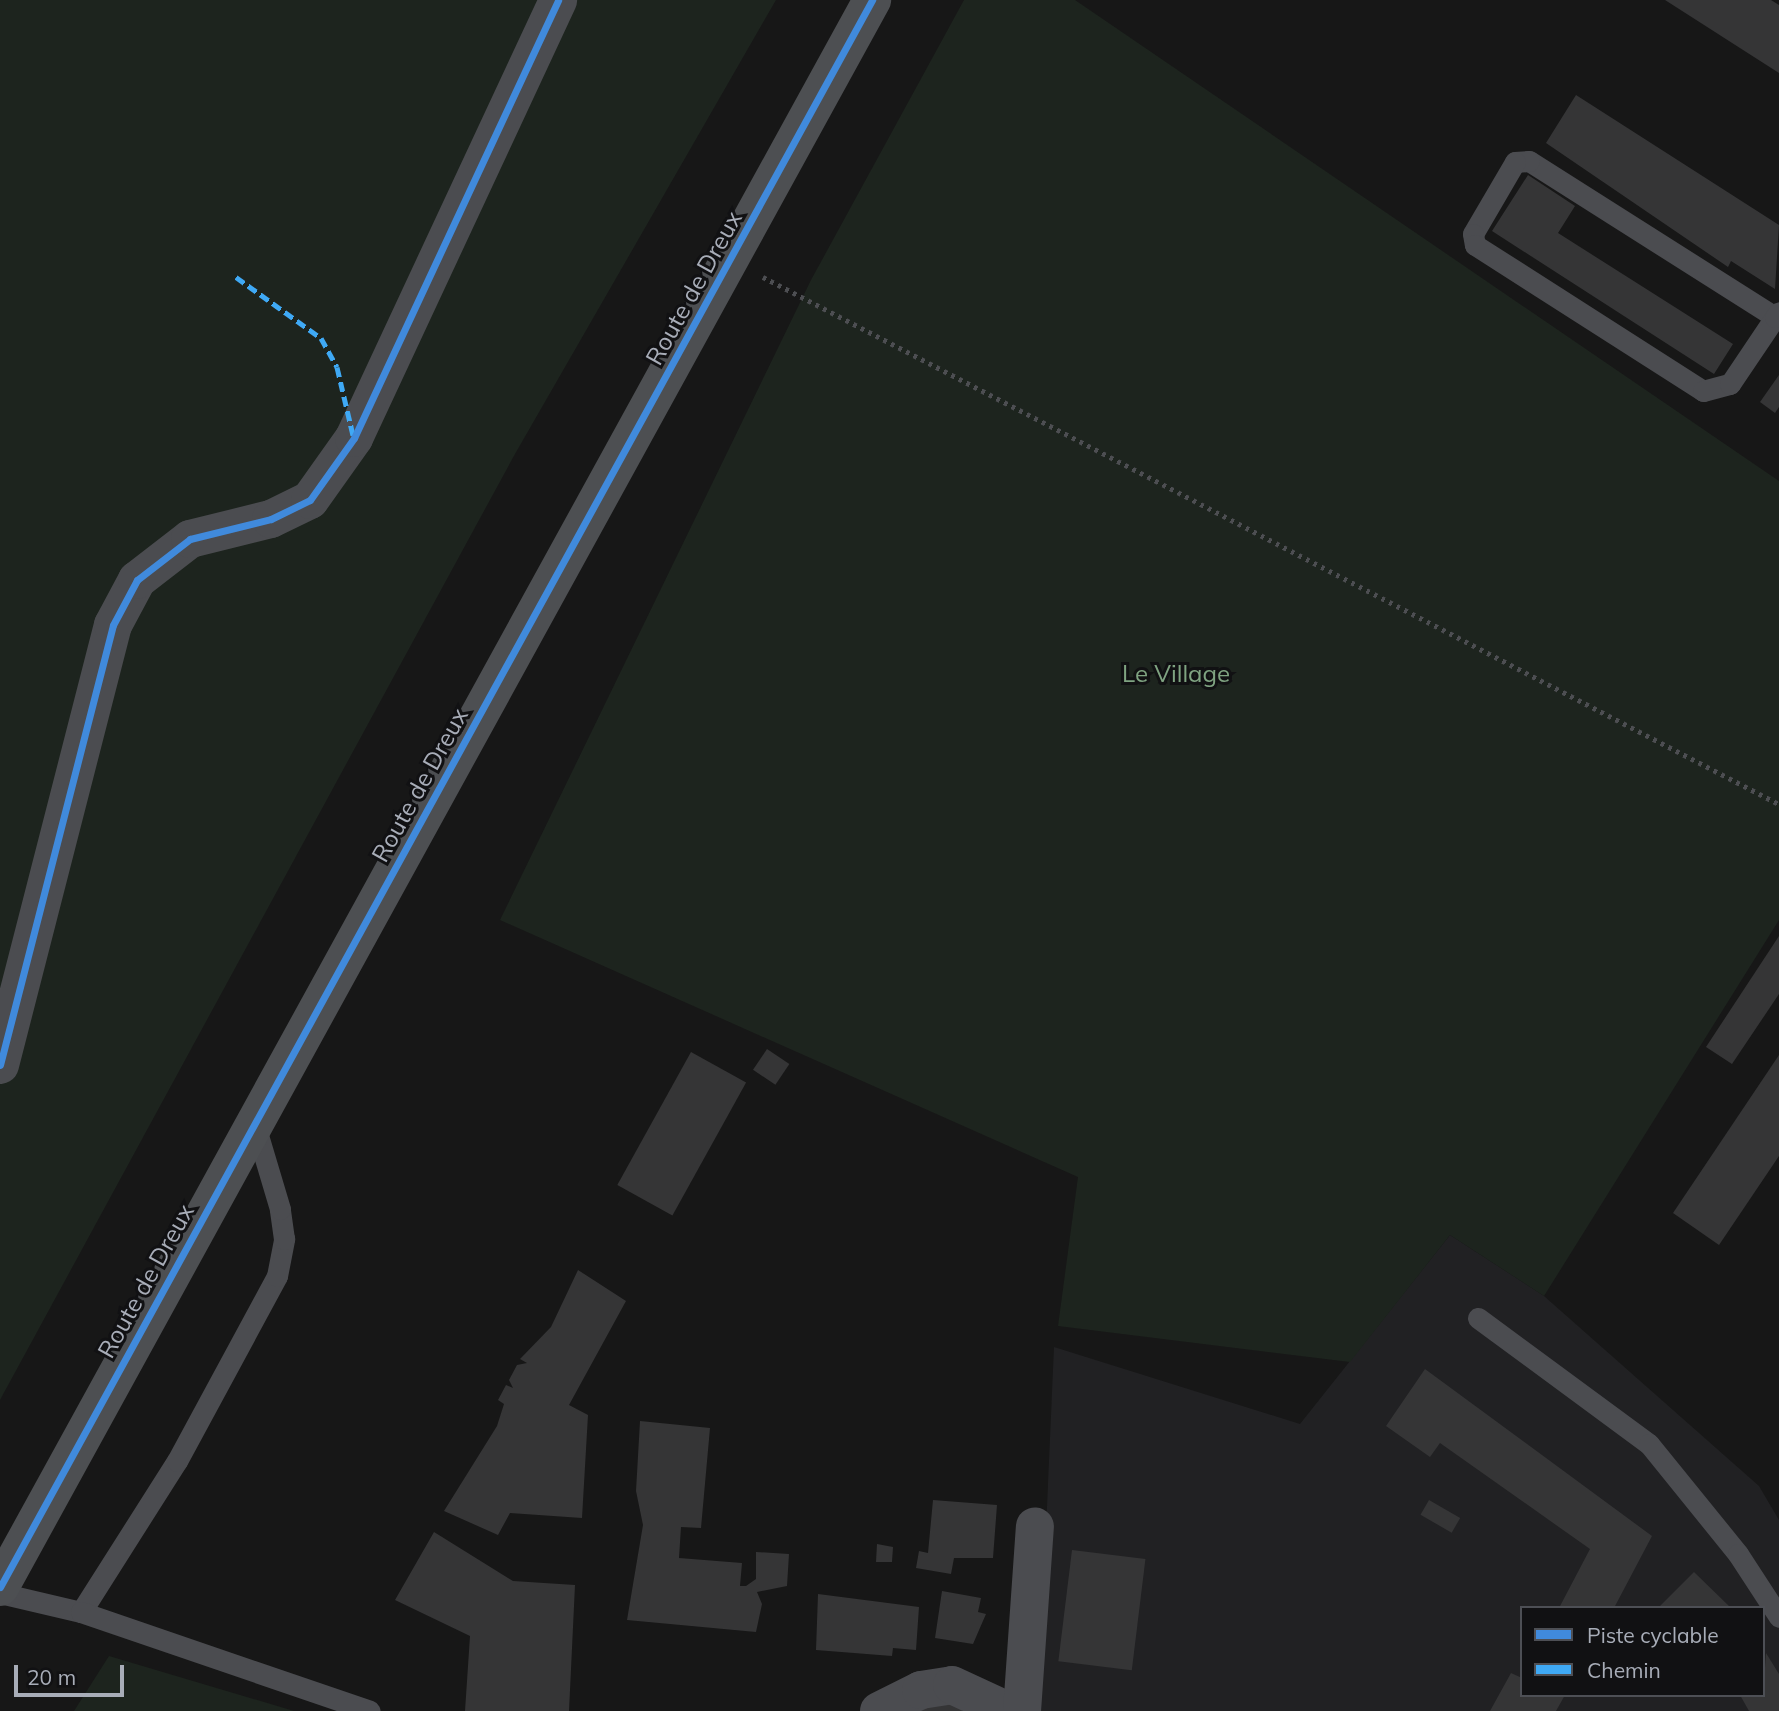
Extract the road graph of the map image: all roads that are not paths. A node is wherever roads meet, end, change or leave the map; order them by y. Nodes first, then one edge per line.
1 (558, 0) edge
2 (872, 0) edge
3 (1777, 314) edge
4 (0, 1065) edge
5 (255, 1125) junction
6 (1478, 1318) dead end
7 (1035, 1527) dead end
8 (0, 1587) edge
9 (0, 1593) edge
10 (81, 1612) junction
11 (1779, 1617) edge
12 (370, 1711) edge
13 (879, 1711) edge
14 (1008, 1711) edge
15 (1022, 1711) edge

1 - 4 street
2 - 5 main road, Route de Dreux
3 - 3 lane
5 - 8 main road, Route de Dreux
5 - 10 lane
6 - 11 lane
7 - 15 street
9 - 10 lane
10 - 12 lane
13 - 14 street

